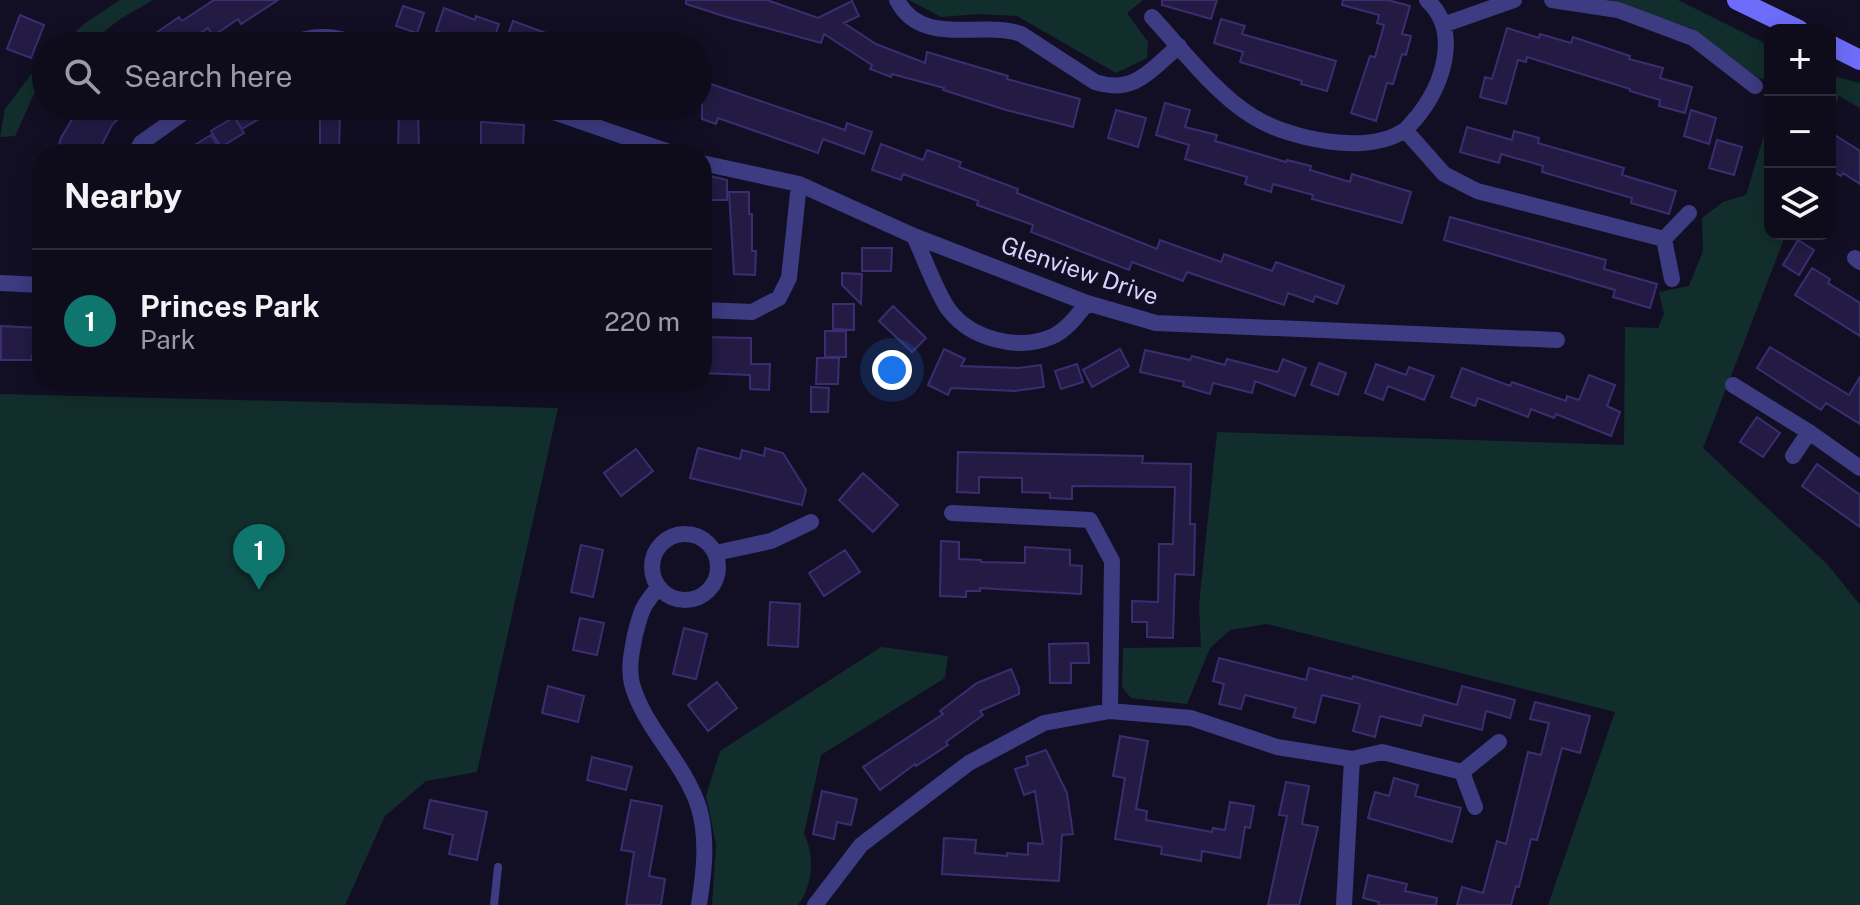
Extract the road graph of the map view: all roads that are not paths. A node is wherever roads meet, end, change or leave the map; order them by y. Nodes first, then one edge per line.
1 (897, 0) edge
2 (1427, 0) edge
3 (1514, 0) edge
4 (1552, 0) edge
5 (1737, 0) edge
6 (1152, 17) dead end
7 (1787, 24) edge
8 (1443, 25) junction
9 (1179, 46) junction
10 (1836, 48) edge
11 (1860, 60) edge
12 (1755, 86) dead end
13 (173, 120) edge
14 (577, 120) edge
15 (1405, 130) junction
16 (140, 144) edge
17 (646, 144) edge
18 (712, 165) edge
19 (799, 184) junction
20 (1689, 213) dead end
21 (914, 236) junction
22 (1664, 239) junction
23 (1672, 279) dead end
24 (0, 283) edge
25 (32, 285) edge
26 (1087, 303) junction
27 (712, 310) edge
28 (1557, 340) dead end
29 (1733, 385) dead end
30 (1809, 432) junction
31 (1793, 456) dead end
32 (1860, 468) edge
33 (952, 513) dead end
34 (811, 522) dead end
35 (716, 553) junction
36 (659, 587) junction
37 (1110, 711) junction
38 (1499, 742) dead end
39 (1352, 759) junction
40 (1462, 772) junction
41 (1475, 807) dead end
42 (498, 867) dead end
43 (494, 905) edge
44 (699, 905) edge
45 (815, 905) edge
46 (1344, 905) edge

1 - 9 street
2 - 8 street
3 - 8 street
4 - 12 street
5 - 7 street
6 - 9 street
8 - 15 street
9 - 15 street
10 - 11 street
13 - 16 street
14 - 17 street
15 - 22 street
18 - 19 street, Glenview Drive
19 - 21 street, Glenview Drive
19 - 27 street
20 - 22 street
21 - 26 street, Glenview Drive
21 - 26 street
22 - 23 street
24 - 25 street
26 - 28 street, Glenview Drive
29 - 30 street
30 - 31 street
30 - 32 street
33 - 37 street
34 - 35 street
35 - 36 street
35 - 36 street
36 - 44 street
37 - 39 street
37 - 45 street
38 - 40 street
39 - 40 street
39 - 46 street
40 - 41 street
42 - 43 lane

